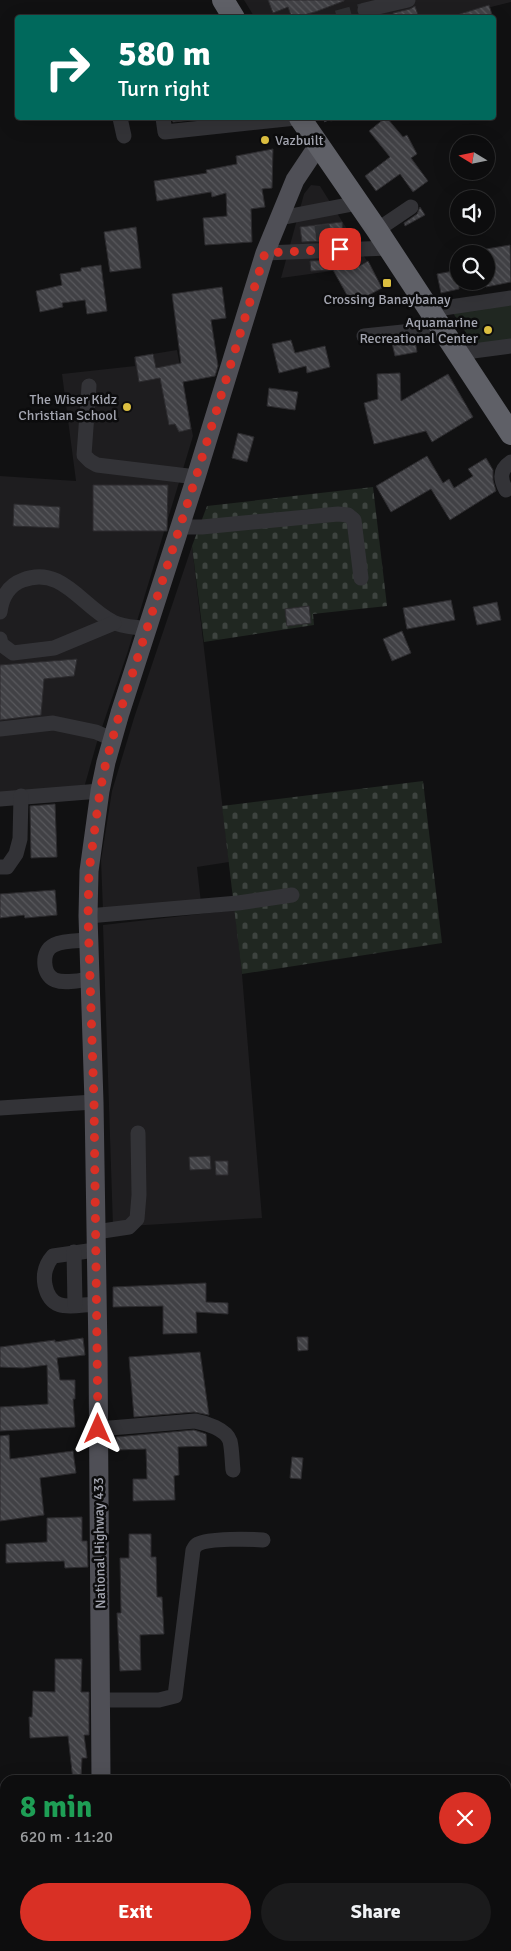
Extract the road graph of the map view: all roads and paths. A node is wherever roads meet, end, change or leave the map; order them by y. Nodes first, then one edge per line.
1 (223, 0) edge
2 (408, 0) edge
3 (365, 10) tunnel mouth
4 (232, 15) edge
5 (120, 120) edge
6 (163, 120) edge
7 (277, 120) edge
8 (301, 120) edge
9 (124, 136) dead end
10 (319, 144) junction
11 (358, 203) junction
12 (411, 207) dead end
13 (280, 218) junction
14 (383, 239) junction
15 (265, 253) junction
16 (511, 298) edge
17 (436, 319) junction
18 (364, 336) dead end
19 (511, 346) edge
20 (461, 356) junction
21 (89, 386) dead end
22 (503, 410) edge
23 (511, 434) edge
24 (511, 462) edge
25 (196, 477) junction
26 (506, 490) dead end
27 (180, 527) junction
28 (361, 578) dead end
29 (0, 612) edge
30 (114, 623) junction
31 (147, 630) junction
32 (0, 639) edge
33 (0, 729) edge
34 (112, 739) junction
35 (100, 791) junction
36 (21, 796) junction
37 (0, 799) edge
38 (0, 867) edge
39 (292, 895) dead end
40 (88, 916) junction
41 (89, 940) junction
42 (90, 980) junction
43 (94, 1102) junction
44 (0, 1108) edge
45 (138, 1133) dead end
46 (96, 1241) junction
47 (74, 1252) junction
48 (96, 1304) junction
49 (76, 1305) junction
50 (98, 1429) junction
51 (233, 1470) dead end
52 (263, 1540) dead end
53 (101, 1700) junction
54 (101, 1775) edge

1 - 4 highway
2 - 3 street
5 - 9 street
6 - 7 street
8 - 10 highway
10 - 11 highway
10 - 13 main road, National Highway 433
11 - 13 street
11 - 14 highway
12 - 14 street
13 - 15 main road, National Highway 433
14 - 15 street
14 - 17 highway
15 - 25 main road, National Highway 433
16 - 17 street
17 - 18 street
17 - 20 highway
19 - 20 street
20 - 22 highway
21 - 25 street
22 - 23 highway
24 - 26 street
25 - 27 main road, National Highway 433
27 - 28 street
27 - 31 main road, National Highway 433
29 - 30 street
30 - 31 street
30 - 32 street
31 - 34 main road, National Highway 433
33 - 34 street
34 - 35 main road, National Highway 433
35 - 36 street
35 - 40 main road, National Highway 433
36 - 37 street
36 - 38 street
39 - 40 street
40 - 41 main road, National Highway 433
41 - 42 main road, National Highway 433
41 - 42 street
42 - 43 main road, National Highway 433
43 - 44 street
43 - 46 main road, National Highway 433
45 - 46 street
46 - 47 street
46 - 48 main road, National Highway 433
47 - 49 street
47 - 49 street
48 - 49 street
48 - 50 main road, National Highway 433
50 - 51 street
50 - 53 main road, National Highway 433
52 - 53 street
53 - 54 main road, National Highway 433

